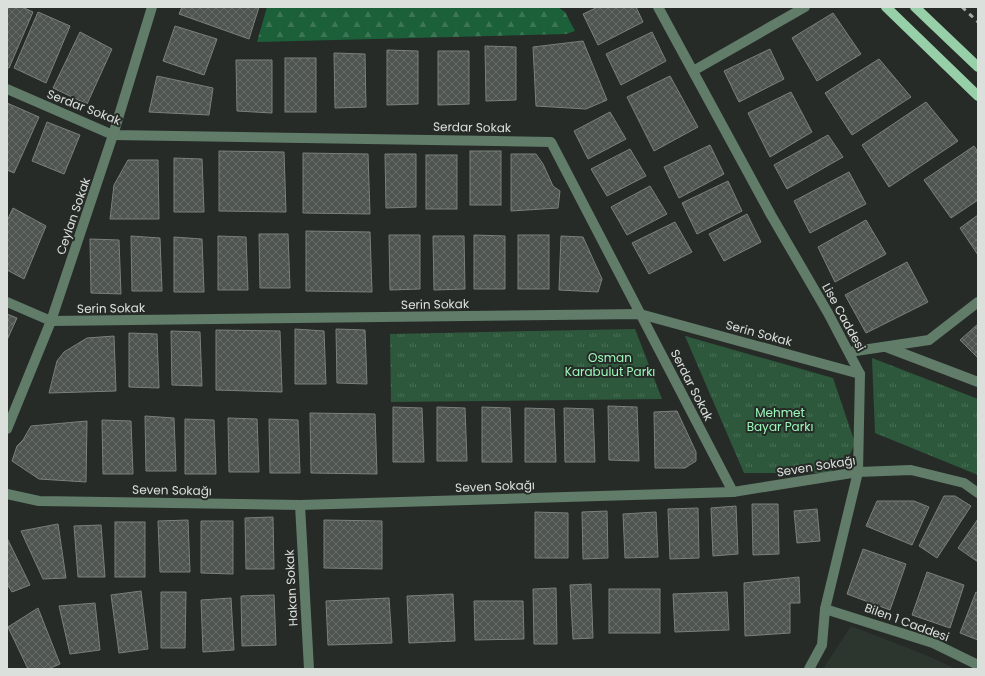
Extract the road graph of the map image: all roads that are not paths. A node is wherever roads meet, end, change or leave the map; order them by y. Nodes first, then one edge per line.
1 (152, 7) edge
2 (658, 7) edge
3 (805, 7) edge
4 (886, 7) edge
5 (915, 7) edge
6 (978, 67) edge
7 (693, 71) junction
8 (7, 89) edge
9 (978, 96) edge
10 (113, 135) junction
11 (7, 302) edge
12 (978, 302) edge
13 (640, 314) junction
14 (51, 321) junction
15 (886, 346) junction
16 (849, 352) junction
17 (860, 374) junction
18 (978, 382) edge
19 (7, 429) edge
20 (858, 472) junction
21 (733, 492) junction
22 (7, 494) edge
23 (978, 494) edge
24 (300, 505) junction
25 (825, 609) junction
26 (978, 665) edge
27 (309, 669) edge
28 (809, 669) edge

1 - 10 street, Ceylan Sokak
2 - 7 street, Lise Caddesi
3 - 7 street
4 - 9 main road
5 - 6 main road
7 - 16 street, Lise Caddesi
8 - 10 street, Serdar Sokak
10 - 13 street, Serdar Sokak
10 - 14 street, Ceylan Sokak
11 - 14 street, Serin Sokak
12 - 15 street
13 - 14 street, Serin Sokak
13 - 17 street, Serin Sokak
13 - 21 street, Serdar Sokak
14 - 19 street, Ceylan Sokak
15 - 16 street
15 - 18 street
16 - 17 street, Lise Caddesi
17 - 20 street, Lise Caddesi
20 - 21 street, Seven Sokağı
20 - 23 street, Seven Sokağı
20 - 25 street, Lise Caddesi
21 - 24 street, Seven Sokağı
22 - 24 street, Seven Sokağı
24 - 27 street, Hakan Sokak
25 - 26 street, Bilen 1 Caddesi
25 - 28 street, Lise Caddesi

